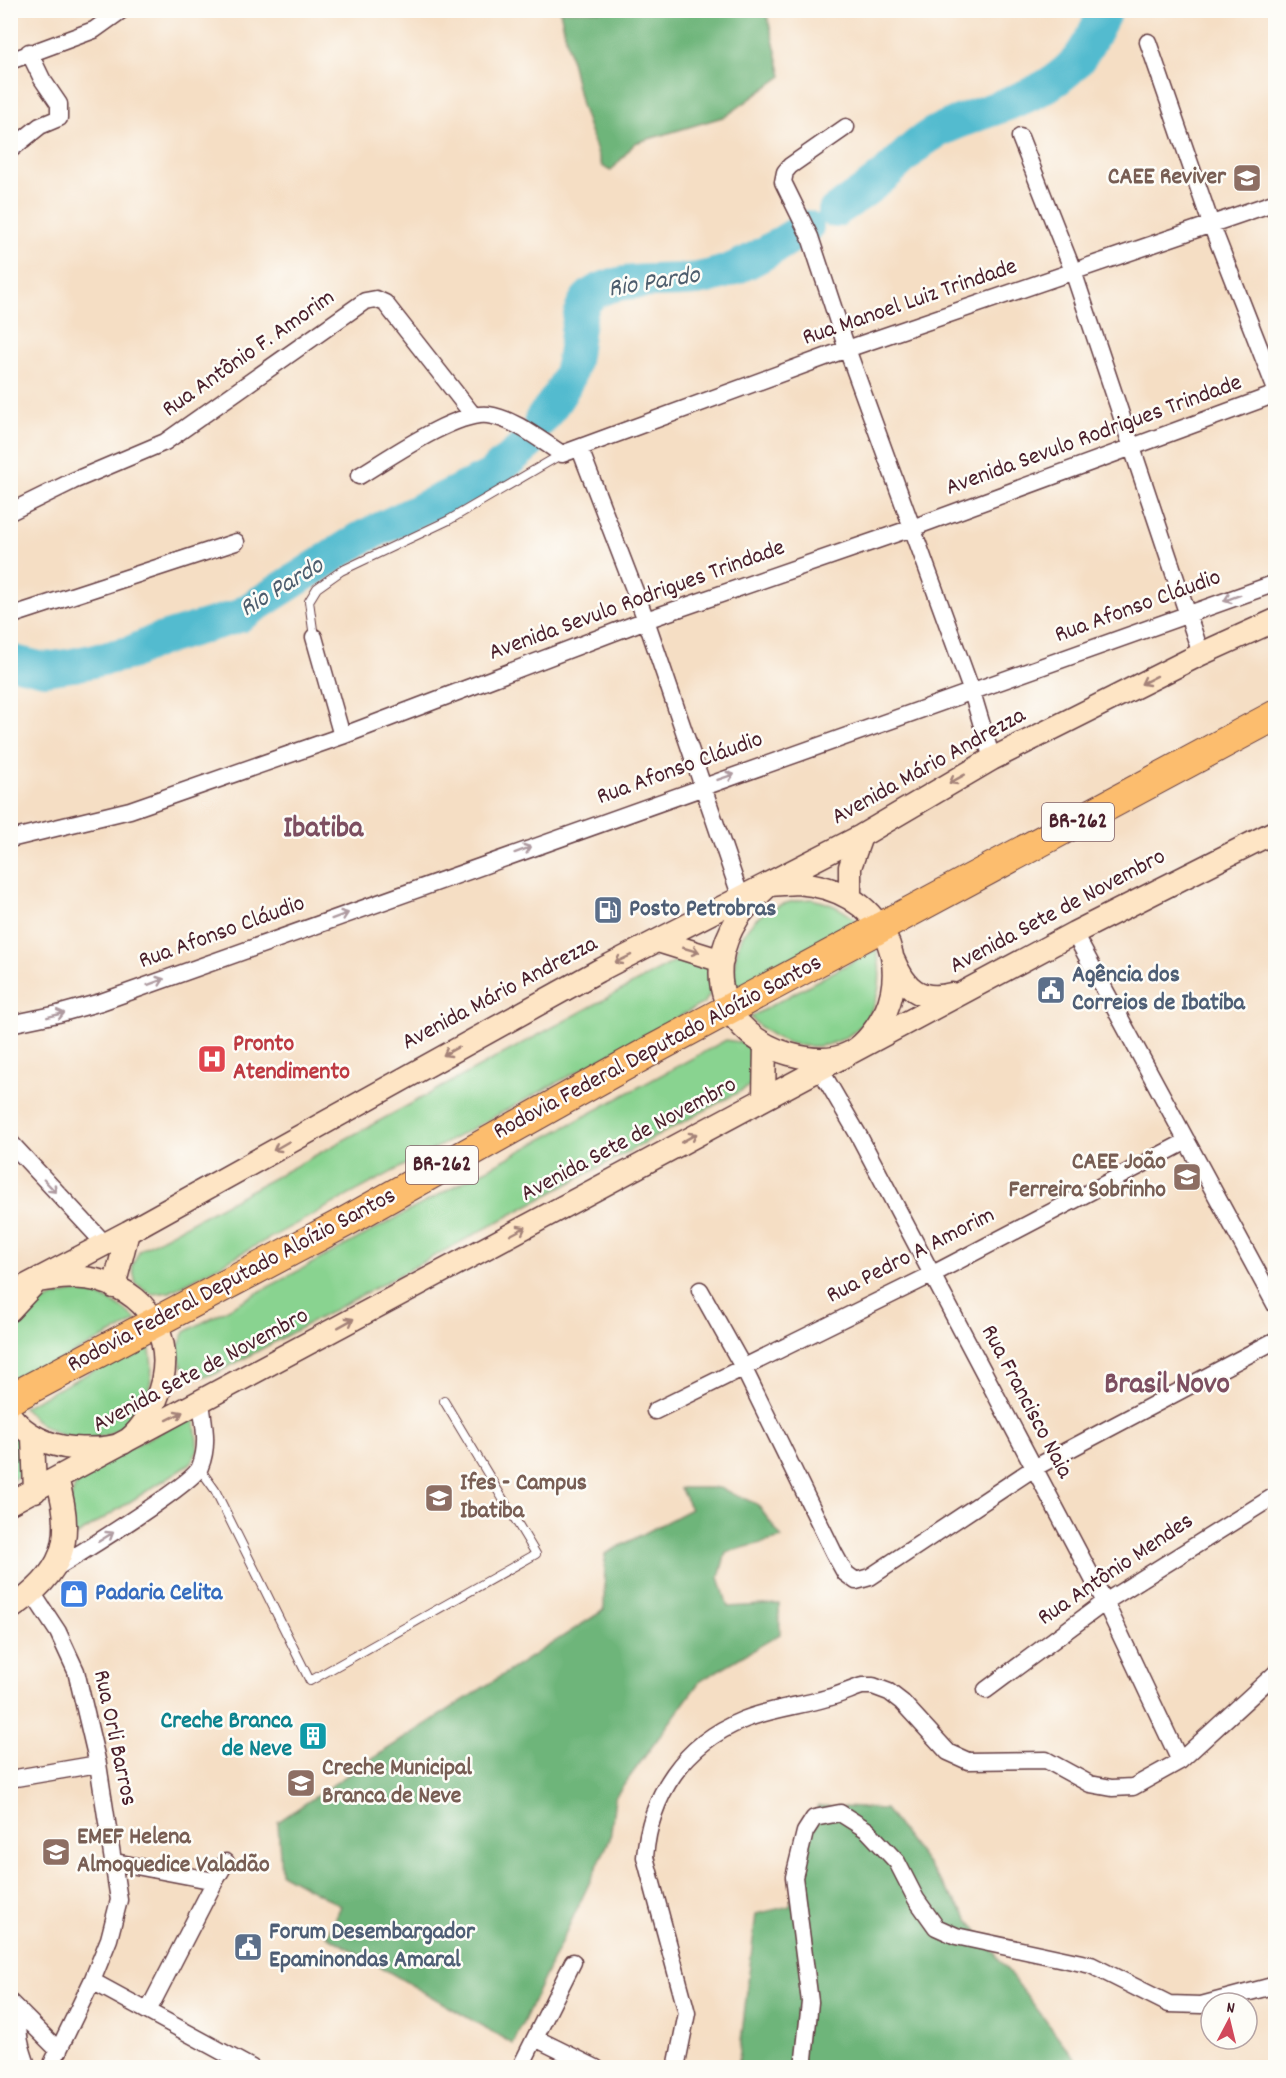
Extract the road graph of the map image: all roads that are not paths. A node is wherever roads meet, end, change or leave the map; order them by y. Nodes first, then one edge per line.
1 (122, 10) edge
2 (1148, 42) dead end
3 (29, 52) junction
4 (10, 61) edge
5 (846, 127) dead end
6 (1020, 137) dead end
7 (10, 150) edge
8 (1275, 202) edge
9 (1211, 224) junction
10 (1073, 271) junction
11 (847, 348) junction
12 (1275, 392) edge
13 (473, 415) junction
14 (549, 446) junction
15 (1133, 447) junction
16 (580, 449) junction
17 (359, 476) dead end
18 (10, 512) edge
19 (912, 528) junction
20 (236, 542) dead end
21 (1275, 582) edge
22 (1189, 614) junction
23 (10, 616) edge
24 (646, 620) junction
25 (1275, 620) edge
26 (314, 637) joint
27 (1201, 654) junction
28 (972, 692) junction
29 (1275, 715) edge
30 (342, 736) junction
31 (992, 759) junction
32 (703, 785) junction
33 (1275, 831) edge
34 (861, 836) junction
35 (10, 839) edge
36 (769, 885) junction
37 (741, 898) junction
38 (850, 898) junction
39 (881, 927) junction
40 (1074, 933) junction
41 (658, 941) junction
42 (892, 957) junction
43 (722, 961) junction
44 (968, 990) junction
45 (728, 1011) junction
46 (10, 1024) edge
47 (765, 1044) junction
48 (849, 1054) junction
49 (820, 1069) junction
50 (764, 1098) junction
51 (1187, 1141) junction
52 (10, 1142) edge
53 (128, 1232) junction
54 (105, 1244) junction
55 (931, 1275) junction
56 (37, 1281) junction
57 (114, 1287) junction
58 (700, 1290) dead end
59 (10, 1293) edge
60 (1275, 1306) edge
61 (10, 1310) edge
62 (158, 1323) junction
63 (1275, 1340) edge
64 (743, 1367) junction
65 (10, 1399) edge
66 (444, 1401) dead end
67 (201, 1403) junction
68 (655, 1411) dead end
69 (10, 1415) edge
70 (33, 1437) junction
71 (123, 1443) junction
72 (35, 1467) junction
73 (1034, 1468) junction
74 (200, 1469) junction
75 (57, 1479) junction
76 (35, 1491) junction
77 (1275, 1495) edge
78 (10, 1503) edge
79 (56, 1568) junction
80 (33, 1594) junction
81 (1105, 1602) junction
82 (10, 1609) edge
83 (1275, 1673) edge
84 (986, 1690) dead end
85 (1180, 1761) junction
86 (98, 1764) junction
87 (10, 1779) edge
88 (115, 1862) junction
89 (226, 1862) dead end
90 (215, 1881) junction
91 (573, 1962) dead end
92 (92, 1981) junction
93 (1275, 1985) edge
94 (15, 2007) edge
95 (148, 2011) junction
96 (537, 2039) junction
97 (51, 2062) edge
98 (28, 2067) edge
99 (252, 2067) edge
100 (520, 2067) edge
101 (596, 2067) edge
102 (675, 2067) edge
103 (803, 2067) edge

1 - 3 street
2 - 9 street
3 - 4 street
3 - 7 street
5 - 11 street
6 - 10 street
8 - 9 street, Rua Manoel Luiz Trindade
9 - 10 street, Rua Manoel Luiz Trindade
9 - 12 street
10 - 11 street, Rua Manoel Luiz Trindade
10 - 15 street
11 - 16 street, Rua Manoel Luiz Trindade
11 - 19 street
12 - 15 street, Avenida Sevulo Rodrigues Trindade
13 - 14 street
13 - 17 street
13 - 18 street, Rua Antônio F. Amorim
14 - 16 street, Rua Manoel Luiz Trindade
14 - 26 lane
15 - 19 street, Avenida Sevulo Rodrigues Trindade
15 - 22 street
16 - 24 street
19 - 24 street, Avenida Sevulo Rodrigues Trindade
19 - 28 street
20 - 23 street
21 -> 22 street, Rua Afonso Cláudio
22 - 27 street
22 - 28 street, Rua Afonso Cláudio
24 - 30 street, Avenida Sevulo Rodrigues Trindade
24 - 32 street
25 - 27 street, Avenida Mário Andrezza
26 - 30 street
27 -> 31 street, Avenida Mário Andrezza
28 - 31 street
32 -> 28 street, Rua Afonso Cláudio
29 - 39 highway, Rodovia Federal Deputado Aloízio Santos / BR-262
30 - 35 street, Avenida Sevulo Rodrigues Trindade
31 -> 34 street, Avenida Mário Andrezza
32 - 37 street
46 -> 32 street, Rua Afonso Cláudio
33 - 40 street, Avenida Sete de Novembro
34 - 36 street, Avenida Mário Andrezza
34 - 38 street
36 - 37 street, Avenida Mário Andrezza
36 - 38 street
36 - 43 street
37 - 41 street, Avenida Mário Andrezza
38 - 39 street
39 - 42 street
39 - 45 highway, Rodovia Federal Deputado Aloízio Santos / BR-262
40 - 44 street, Avenida Sete de Novembro
40 - 51 street
41 -> 43 street
41 -> 53 street, Avenida Mário Andrezza
42 - 44 street
42 - 48 street
43 - 45 street
44 - 48 street, Avenida Sete de Novembro
45 - 47 street
45 - 62 highway, Rodovia Federal Deputado Aloízio Santos / BR-262
47 - 48 street
47 - 50 street
48 - 49 street, Avenida Sete de Novembro
49 - 50 street, Avenida Sete de Novembro
49 - 55 street, Rua Francisco Naia
67 -> 50 street, Avenida Sete de Novembro
51 - 55 street, Rua Pedro A Amorim
51 - 60 street
52 -> 54 street
53 - 54 street, Avenida Mário Andrezza
53 - 57 street
54 - 56 street, Avenida Mário Andrezza
55 - 64 street, Rua Pedro A Amorim
55 - 73 street, Rua Francisco Naia
56 - 57 street
56 - 59 street, Avenida Mário Andrezza
56 - 61 street
57 - 62 street
58 - 64 street
62 - 65 highway, Rodovia Federal Deputado Aloízio Santos / BR-262
62 - 71 street
63 - 73 street
64 - 68 street, Rua Pedro A Amorim
64 - 73 street
66 - 74 lane
71 -> 67 street, Avenida Sete de Novembro
67 - 74 street
69 - 70 street
70 - 71 street
70 - 72 street
71 - 75 street, Avenida Sete de Novembro
72 - 75 street
72 - 76 street
73 - 81 street, Rua Francisco Naia
79 -> 74 street
75 - 76 street, Avenida Sete de Novembro
75 - 79 street
76 - 78 street, Avenida Sete de Novembro
77 - 81 street, Rua Antônio Mendes
79 - 80 street
80 - 82 street
80 - 86 street, Rua Orli Barros
81 - 84 street, Rua Antônio Mendes
81 - 85 street, Rua Francisco Naia
83 - 85 street
85 - 102 street
86 - 87 street
86 - 88 street, Rua Orli Barros
88 - 90 street
88 - 92 street, Rua Orli Barros
89 - 90 street
90 - 95 street
91 - 96 street
92 - 95 street
92 - 97 street, Rua Orli Barros
93 - 103 street
94 - 97 street
94 - 98 street
95 - 99 street
96 - 100 street
96 - 101 street

